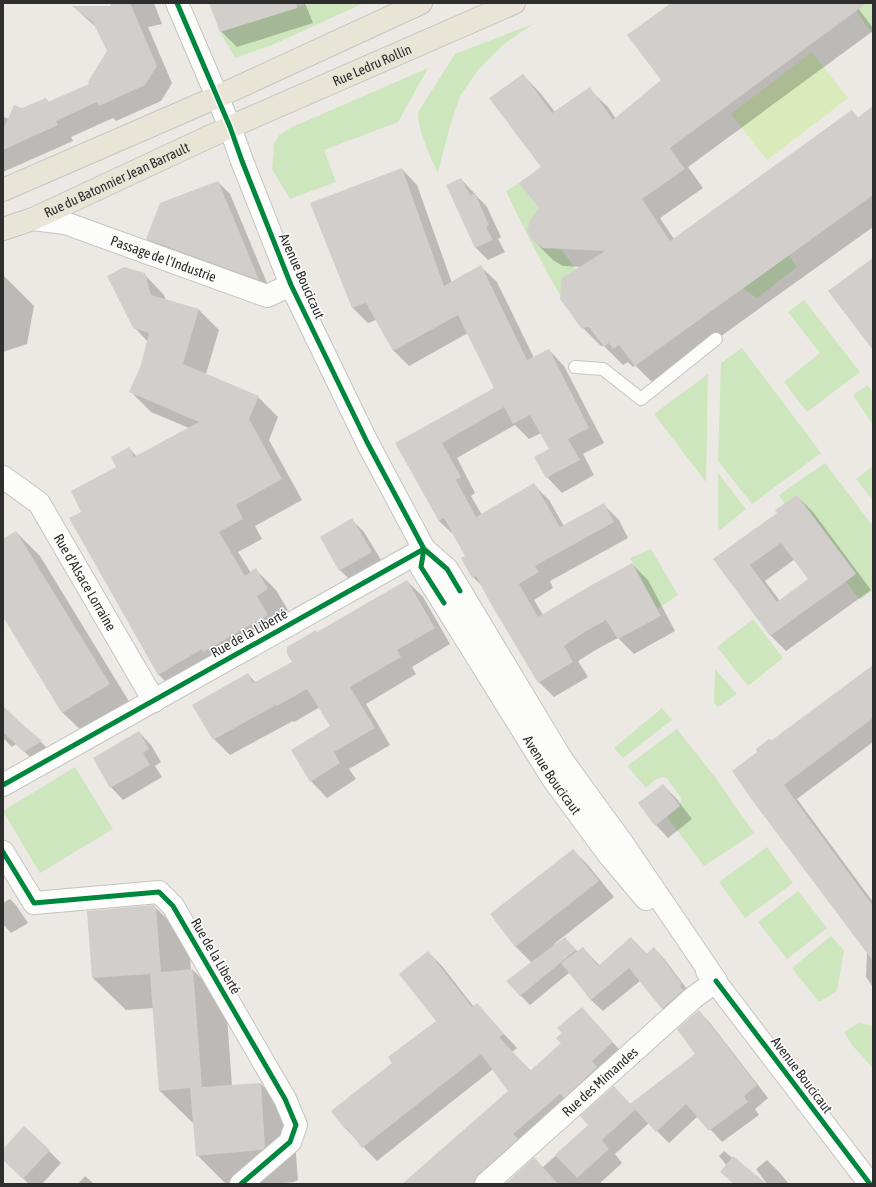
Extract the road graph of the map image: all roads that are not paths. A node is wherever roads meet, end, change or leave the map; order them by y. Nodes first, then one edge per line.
1 (178, 3) edge
2 (421, 3) edge
3 (514, 3) edge
4 (217, 97) junction
5 (230, 127) junction
6 (3, 190) edge
7 (33, 219) junction
8 (3, 230) edge
9 (291, 285) junction
10 (716, 339) dead end
11 (575, 367) dead end
12 (3, 476) edge
13 (424, 550) junction
14 (154, 701) junction
15 (3, 785) edge
16 (3, 852) edge
17 (716, 981) junction
18 (241, 1184) edge
19 (486, 1184) edge
20 (870, 1184) edge

1 - 4 street, Avenue Boucicaut
2 - 4 main road
3 - 5 main road, Rue Ledru Rollin
4 - 5 street, Avenue Boucicaut
4 - 6 main road
5 - 7 main road, Rue du Batonnier Jean Barrault
5 - 9 street, Avenue Boucicaut
7 - 8 main road, Rue du Batonnier Jean Barrault
7 - 9 street, Passage de l'Industrie
9 - 13 street, Avenue Boucicaut
10 - 11 lane
12 - 14 street, Rue d'Alsace Lorraine
13 - 14 street, Rue de la Liberté
13 - 17 street, Avenue Boucicaut
14 - 15 street, Rue de la Liberté
16 - 18 street, Rue de la Liberté
17 - 19 street, Rue des Mimandes
17 - 20 street, Avenue Boucicaut

